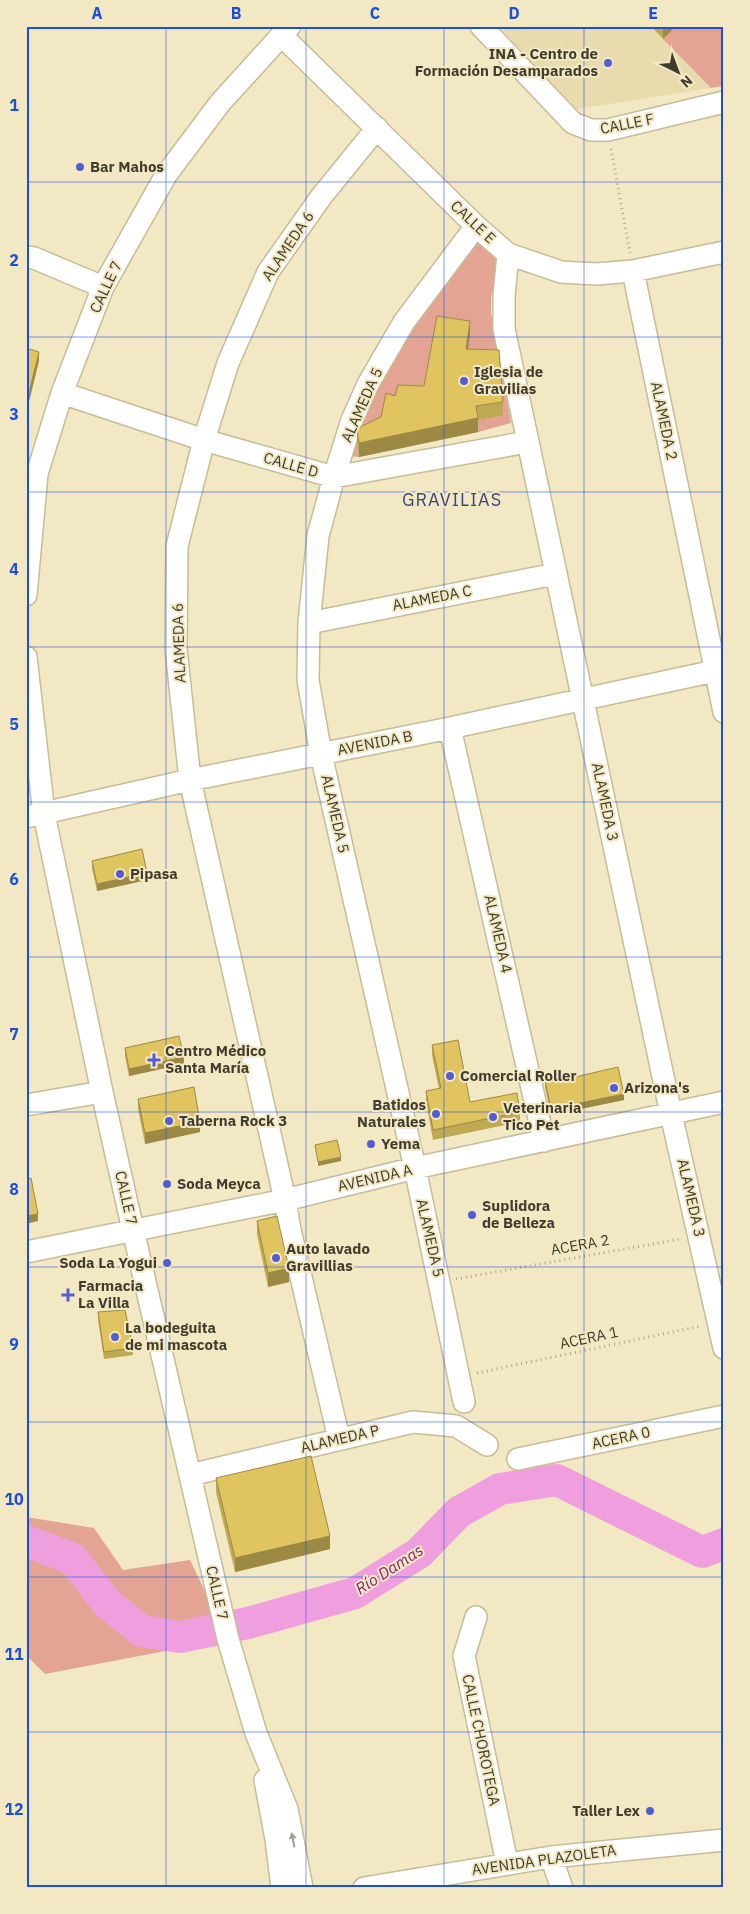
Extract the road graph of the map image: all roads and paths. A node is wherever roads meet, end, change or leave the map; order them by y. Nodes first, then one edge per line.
1 (487, 28) edge
2 (286, 31) edge
3 (724, 102) edge
4 (377, 128) junction
5 (608, 130) junction
6 (476, 226) junction
7 (724, 252) edge
8 (508, 254) junction
9 (26, 257) edge
10 (633, 271) junction
11 (103, 287) junction
12 (62, 393) junction
13 (204, 440) junction
14 (527, 442) junction
15 (32, 473) edge
16 (334, 477) junction
17 (556, 574) junction
18 (26, 595) edge
19 (309, 622) junction
20 (26, 657) edge
21 (719, 670) edge
22 (583, 700) junction
23 (724, 712) edge
24 (450, 728) junction
25 (321, 754) junction
26 (190, 780) junction
27 (35, 815) edge
28 (102, 1092) junction
29 (724, 1102) edge
30 (26, 1105) edge
31 (671, 1114) junction
32 (544, 1141) junction
33 (415, 1168) junction
34 (285, 1200) junction
35 (133, 1230) junction
36 (700, 1235) junction
37 (26, 1252) edge
38 (440, 1282) junction
39 (718, 1322) junction
40 (724, 1348) edge
41 (458, 1377) junction
42 (464, 1402) dead end
43 (724, 1416) edge
44 (339, 1439) junction
45 (488, 1445) dead end
46 (518, 1459) dead end
47 (190, 1475) junction
48 (476, 1617) dead end
49 (256, 1733) junction
50 (724, 1840) edge
51 (551, 1857) junction
52 (507, 1863) junction
53 (369, 1887) edge
54 (282, 1888) edge
55 (302, 1888) edge
56 (562, 1888) edge

1 - 5 street, CALLE F
2 - 4 street, CALLE E
2 - 11 street, CALLE 7
3 - 5 street, CALLE F
4 - 6 street, CALLE E
4 - 13 street, ALAMEDA 6
5 - 10 path
6 - 8 street, CALLE E
6 - 16 street, ALAMEDA 5
7 - 10 street, CALLE E
8 - 10 street, CALLE E
8 - 14 street, ALAMEDA 3
9 - 11 street
10 - 21 street, ALAMEDA 2
11 - 12 street, CALLE 7
12 - 13 street, CALLE D
12 - 15 street, CALLE 7
13 - 16 street, CALLE D
13 - 26 street, ALAMEDA 6
14 - 16 street, CALLE D
14 - 17 street, ALAMEDA 3
15 - 18 street, CALLE 7
16 - 19 street, ALAMEDA 5
17 - 19 street, ALAMEDA C
17 - 22 street, ALAMEDA 3
19 - 25 street, ALAMEDA 5
20 - 27 street, CALLE 7
21 - 22 street, AVENIDA B
21 - 23 street, ALAMEDA 2
22 - 24 street, AVENIDA B
22 - 31 street, ALAMEDA 3
24 - 25 street, AVENIDA B
24 - 32 street, ALAMEDA 4
25 - 26 street, AVENIDA B
25 - 33 street, ALAMEDA 5
26 - 27 street, AVENIDA B
26 - 34 street, ALAMEDA 6
27 - 28 street, CALLE 7
28 - 30 street
28 - 35 street, CALLE 7
29 - 31 street, AVENIDA A
31 - 32 street, AVENIDA A
31 - 36 street, ALAMEDA 3
32 - 33 street, AVENIDA A
33 - 34 street, AVENIDA A
33 - 38 street, ALAMEDA 5
34 - 35 street, AVENIDA A
34 - 44 street
35 - 37 street, AVENIDA A
35 - 47 street, CALLE 7
36 - 38 path, ACERA 2
36 - 39 street, ALAMEDA 3
38 - 41 street, ALAMEDA 5
39 - 40 street, ALAMEDA 3
39 - 41 path, ACERA 1
41 - 42 street, ALAMEDA 5
43 - 46 street, ACERA 0
44 - 45 street, ALAMEDA P
44 - 47 street, ALAMEDA P
47 - 49 street, CALLE 7
48 - 52 street, CALLE CHOROTEGA
49 - 54 street, CALLE 7
55 -> 49 street, CALLE 7
50 - 51 street, AVENIDA PLAZOLETA
51 - 52 street, AVENIDA PLAZOLETA
51 - 56 street
52 - 53 street, AVENIDA PLAZOLETA

